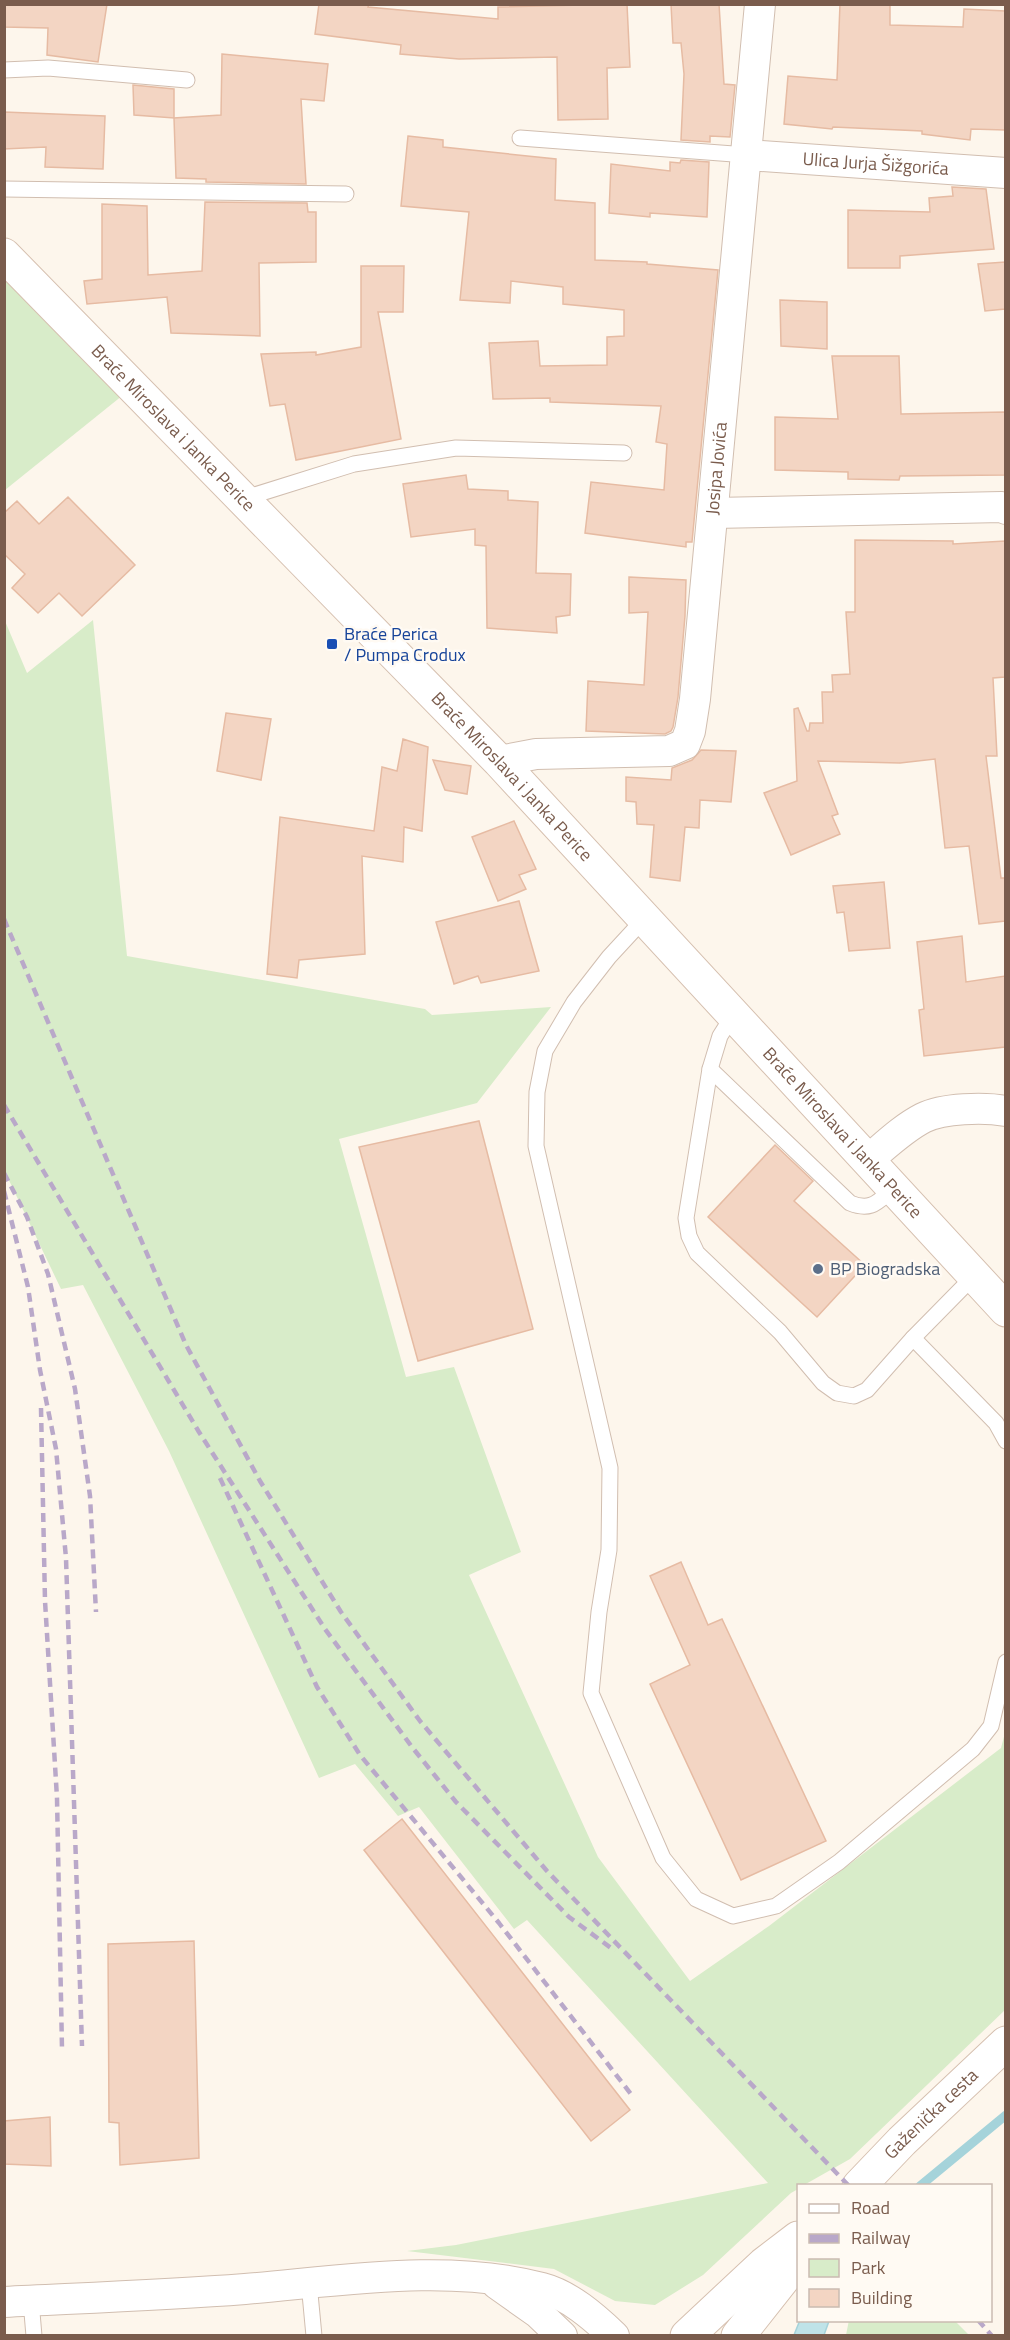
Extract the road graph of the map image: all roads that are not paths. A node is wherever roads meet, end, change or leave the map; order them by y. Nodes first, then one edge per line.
1 (760, 4) edge
2 (4, 70) edge
3 (187, 80) dead end
4 (520, 138) dead end
5 (747, 155) junction
6 (1005, 173) edge
7 (4, 189) edge
8 (346, 194) dead end
9 (4, 255) edge
10 (624, 453) dead end
11 (242, 499) junction
12 (1005, 509) edge
13 (713, 513) junction
14 (499, 761) junction
15 (645, 918) junction
16 (734, 1014) junction
17 (710, 1069) junction
18 (1005, 1112) edge
19 (868, 1160) junction
20 (894, 1188) junction
21 (974, 1276) junction
22 (1005, 1310) edge
23 (913, 1338) junction
24 (1005, 1441) edge
25 (1005, 1662) edge
26 (1005, 2043) edge
27 (861, 2184) edge
28 (797, 2239) edge
29 (797, 2261) edge
30 (489, 2278) junction
31 (309, 2283) junction
32 (18, 2301) edge
33 (34, 2336) edge
34 (314, 2336) edge
35 (562, 2336) edge
36 (614, 2336) edge
37 (687, 2336) edge
38 (738, 2336) edge

1 - 5 street, Josipa Jovića
2 - 3 lane
4 - 5 lane
5 - 6 street, Ulica Jurja Šižgorića
5 - 13 street, Josipa Jovića
7 - 8 lane
9 - 11 main road, Braće Miroslava i Janka Perice
10 - 11 lane
11 - 14 main road, Braće Miroslava i Janka Perice
12 - 13 street
13 - 14 street, Josipa Jovića
14 - 15 main road, Braće Miroslava i Janka Perice
15 - 16 main road, Braće Miroslava i Janka Perice
15 - 25 lane
16 - 17 lane
16 - 19 main road, Braće Miroslava i Janka Perice
17 - 20 lane
17 - 23 lane
18 - 19 street
19 - 20 main road, Braće Miroslava i Janka Perice
20 - 21 main road, Braće Miroslava i Janka Perice
21 - 22 main road, Braće Miroslava i Janka Perice
21 - 23 lane
23 - 24 lane
26 - 27 main road, Gaženička cesta
28 - 37 main road
29 - 38 main road
30 - 31 street
30 - 35 street
30 - 36 street
31 - 32 street
31 - 34 lane
32 - 33 lane

